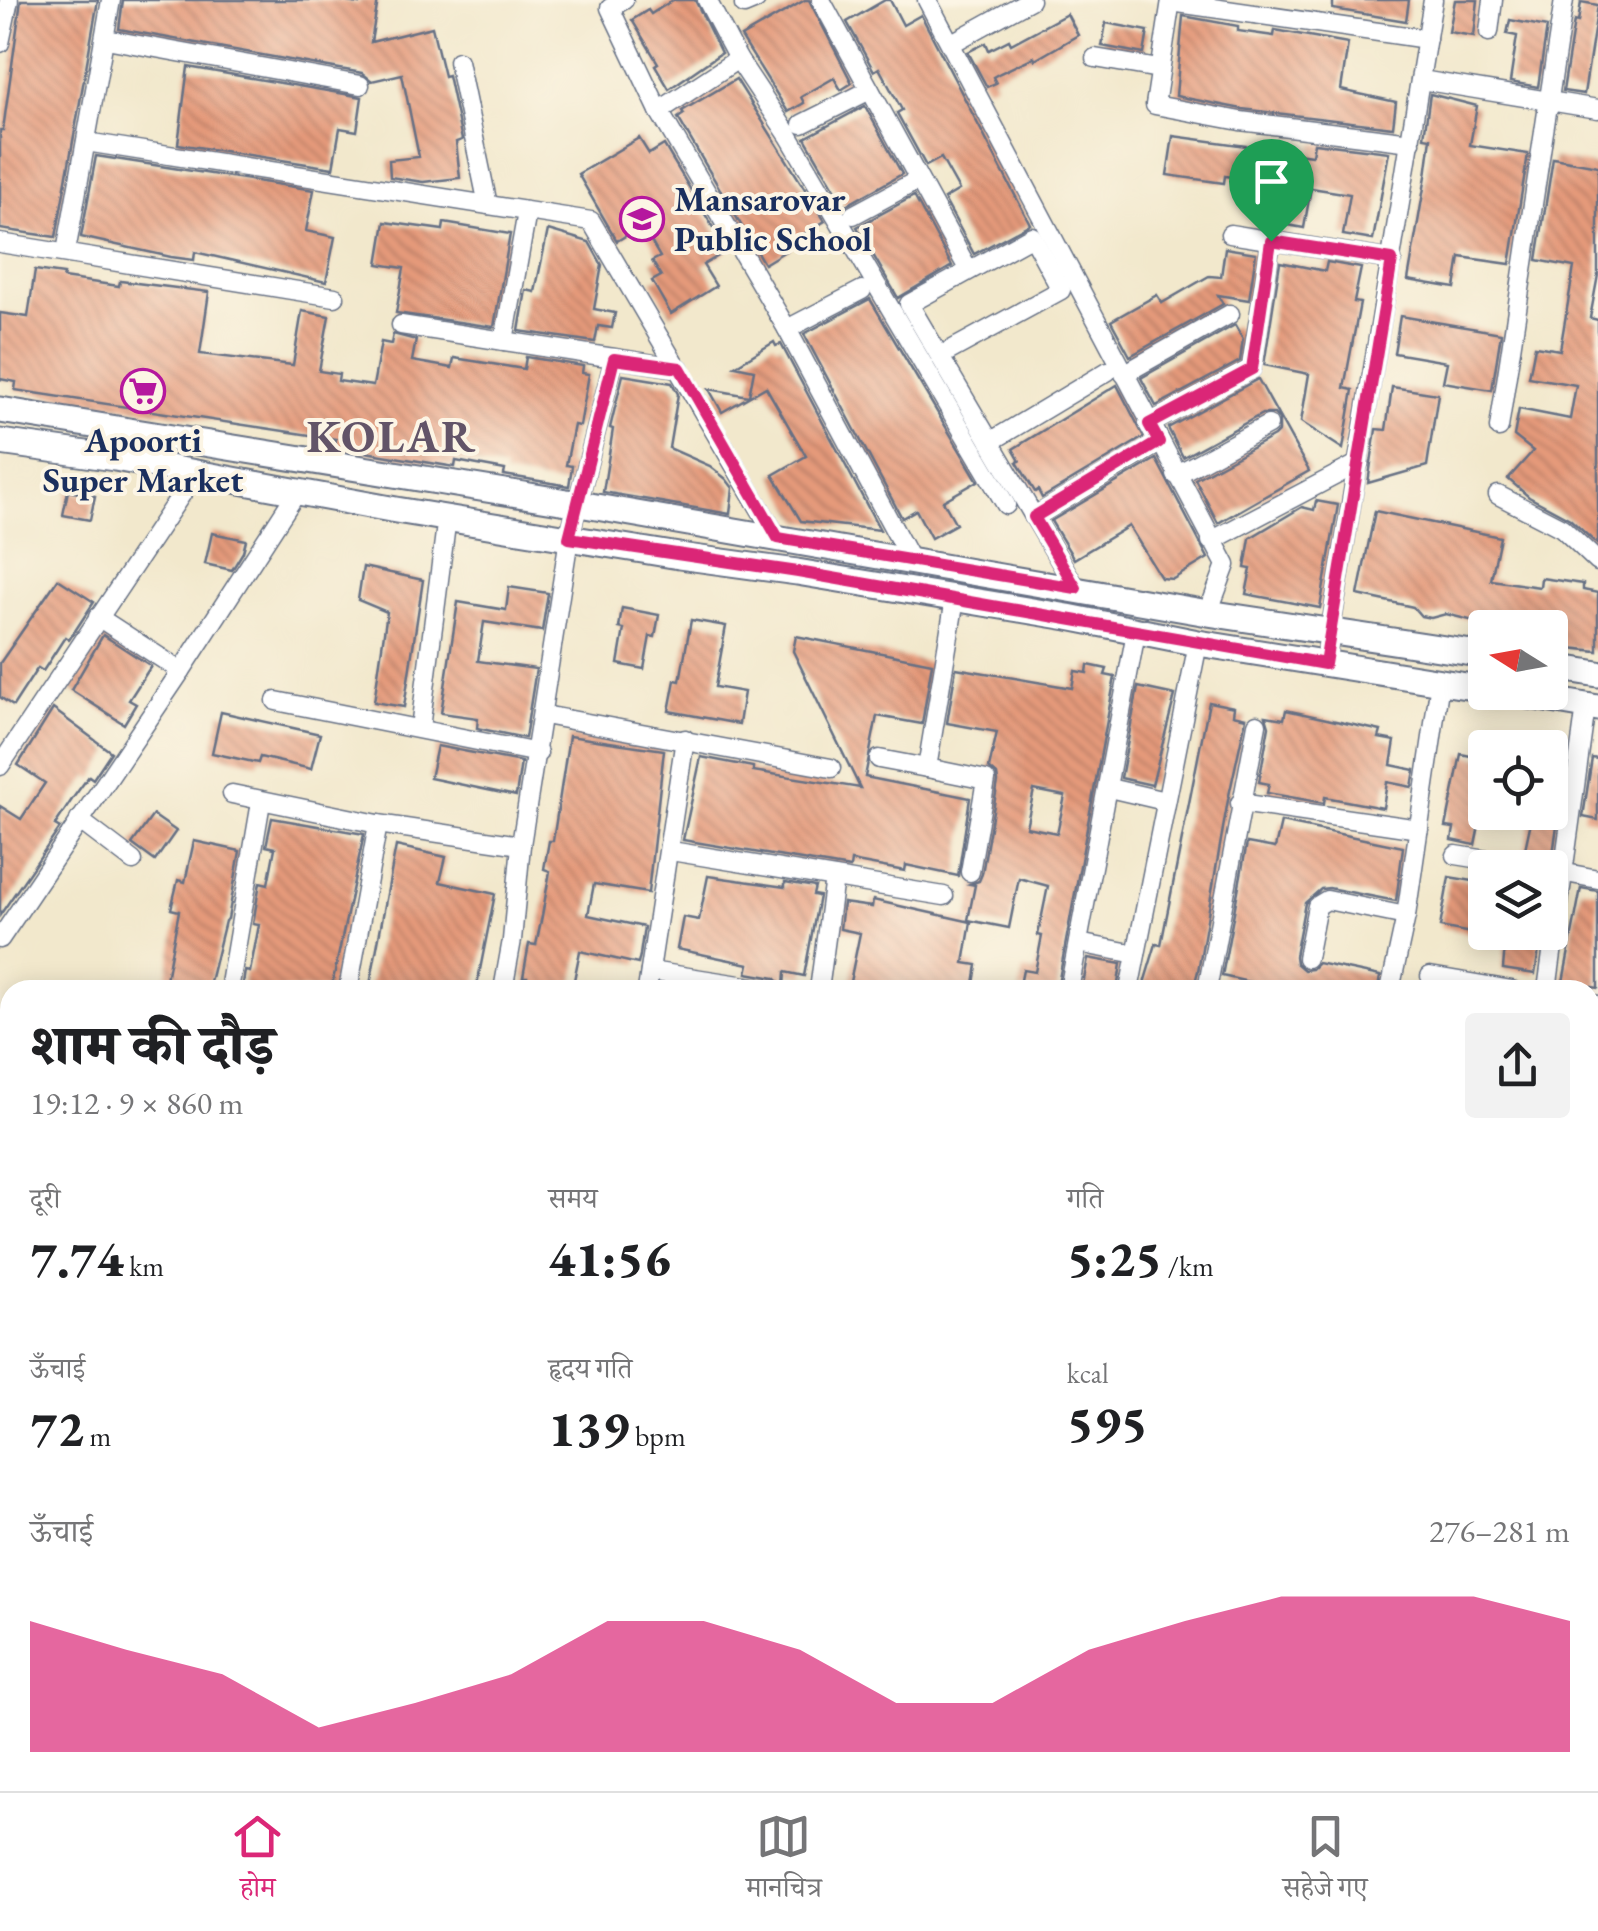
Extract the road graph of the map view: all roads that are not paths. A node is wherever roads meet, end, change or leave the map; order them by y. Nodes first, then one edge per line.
1 (9, 0) edge
2 (112, 0) edge
3 (624, 0) edge
4 (707, 0) edge
5 (821, 0) edge
6 (927, 0) edge
7 (1030, 0) edge
8 (1307, 0) edge
9 (1433, 0) edge
10 (1493, 0) edge
11 (1564, 0) edge
12 (1171, 1) edge
13 (1304, 22) junction
14 (1490, 32) dead end
15 (106, 39) junction
16 (1427, 39) junction
17 (0, 42) edge
18 (952, 43) junction
19 (1094, 58) dead end
20 (738, 59) junction
21 (458, 61) dead end
22 (1159, 70) junction
23 (1421, 80) junction
24 (360, 85) dead end
25 (870, 90) junction
26 (1548, 99) junction
27 (1598, 109) edge
28 (659, 111) junction
29 (802, 124) dead end
30 (86, 142) junction
31 (1411, 142) junction
32 (918, 180) junction
33 (488, 205) junction
34 (526, 212) junction
35 (854, 215) dead end
36 (1230, 234) dead end
37 (1271, 241) junction
38 (0, 243) edge
39 (66, 252) junction
40 (1392, 260) junction
41 (968, 269) junction
42 (862, 290) dead end
43 (335, 298) dead end
44 (1230, 314) dead end
45 (401, 325) dead end
46 (787, 329) junction
47 (504, 341) junction
48 (940, 356) junction
49 (614, 359) junction
50 (680, 368) junction
51 (1116, 373) junction
52 (0, 410) edge
53 (1149, 424) junction
54 (1268, 425) dead end
55 (1499, 428) dead end
56 (0, 442) edge
57 (990, 442) junction
58 (1159, 442) junction
59 (1360, 463) junction
60 (195, 474) junction
61 (1176, 476) junction
62 (297, 492) junction
63 (1498, 495) dead end
64 (579, 504) junction
65 (1006, 505) dead end
66 (447, 517) junction
67 (1034, 517) junction
68 (569, 538) junction
69 (778, 538) junction
70 (1211, 541) junction
71 (911, 561) junction
72 (1598, 562) edge
73 (1076, 588) junction
74 (955, 599) junction
75 (1208, 613) junction
76 (98, 617) junction
77 (1331, 629) junction
78 (1136, 632) junction
79 (1198, 644) junction
80 (1468, 652) edge
81 (1325, 664) junction
82 (1568, 669) edge
83 (181, 671) junction
84 (1598, 674) edge
85 (1440, 682) junction
86 (1468, 686) edge
87 (276, 702) dead end
88 (1592, 707) edge
89 (544, 715) junction
90 (1256, 724) dead end
91 (420, 728) junction
92 (685, 739) junction
93 (538, 753) junction
94 (879, 759) dead end
95 (0, 766) edge
96 (831, 768) dead end
97 (927, 768) junction
98 (1109, 788) junction
99 (232, 794) dead end
100 (1165, 801) junction
101 (262, 802) junction
102 (1240, 803) junction
103 (79, 820) junction
104 (378, 824) junction
105 (1419, 828) junction
106 (521, 845) junction
107 (1561, 850) edge
108 (671, 851) junction
109 (1456, 855) dead end
110 (1468, 857) edge
111 (132, 860) dead end
112 (970, 872) dead end
113 (1568, 873) edge
114 (834, 878) junction
115 (1598, 878) edge
116 (944, 896) dead end
117 (1406, 916) junction
118 (0, 939) edge
119 (1078, 943) junction
120 (1550, 950) edge
121 (1136, 954) junction
122 (1306, 958) dead end
123 (650, 971) junction
124 (1430, 976) dead end
125 (231, 980) edge
126 (350, 980) edge
127 (505, 980) edge
128 (649, 980) edge
129 (708, 980) edge
130 (819, 980) edge
131 (1072, 980) edge
132 (1131, 980) edge
133 (1209, 980) edge
134 (1392, 980) edge
135 (1453, 980) edge
136 (1548, 980) edge

1 - 17 street
2 - 15 street
3 - 28 street
4 - 20 street
5 - 25 street
6 - 18 street
7 - 18 street
8 - 13 street
9 - 16 street
10 - 14 street
11 - 26 street
12 - 13 street
12 - 22 street
13 - 16 street
15 - 24 street
15 - 30 street
16 - 23 street
18 - 51 street
19 - 22 street
20 - 28 street
20 - 65 street
21 - 33 street
22 - 31 street
23 - 26 street
23 - 31 street
25 - 29 street
25 - 32 street
26 - 27 street
26 - 55 street
28 - 46 street
30 - 33 street
30 - 39 street
31 - 40 street
32 - 35 street
32 - 41 street
33 - 34 street
34 - 47 street
34 - 50 street
36 - 37 street
37 - 40 street
37 - 53 street
38 - 39 street
39 - 43 street
40 - 59 street
41 - 48 street
41 - 48 street
42 - 46 street
44 - 51 street
45 - 47 street
46 - 71 street
47 - 49 street
48 - 57 street
49 - 50 street
49 - 64 street
50 - 69 street
51 - 53 street
51 - 57 street
52 - 64 main road
53 - 58 street
54 - 61 street
56 - 60 main road
57 - 67 street
58 - 61 street
58 - 67 street
59 - 70 street
59 - 77 street
60 - 62 main road
60 - 76 street
61 - 70 street
62 - 66 main road
62 - 83 street
63 - 72 street
64 - 68 street
64 - 69 main road
66 - 68 main road
66 - 91 street
67 - 73 street
68 - 74 main road
68 - 89 street
69 - 71 main road
70 - 75 street
71 - 73 main road
73 - 75 main road
74 - 78 main road
74 - 97 street
75 - 77 main road
76 - 83 street
76 - 95 street
77 - 80 main road
77 - 81 street
78 - 79 main road
78 - 98 street
79 - 81 main road
79 - 100 street
81 - 85 main road
82 - 84 main road
83 - 103 street
85 - 86 main road
85 - 105 street
87 - 91 street
88 - 107 street
89 - 92 street
89 - 93 street
90 - 102 street
91 - 93 street
92 - 96 street
92 - 108 street
93 - 106 street
94 - 97 street
97 - 112 street
98 - 100 street
98 - 119 street
99 - 101 street
100 - 121 street
101 - 104 street
101 - 125 street
102 - 105 street
102 - 133 street
103 - 111 street
103 - 118 street
104 - 106 street
104 - 126 street
105 - 117 street
106 - 127 street
108 - 114 street
108 - 123 street
109 - 110 street
113 - 115 street
114 - 116 street
114 - 130 street
117 - 122 street
117 - 134 street
119 - 121 street
119 - 131 street
120 - 136 street
121 - 132 street
123 - 128 street
123 - 129 street
124 - 135 street

